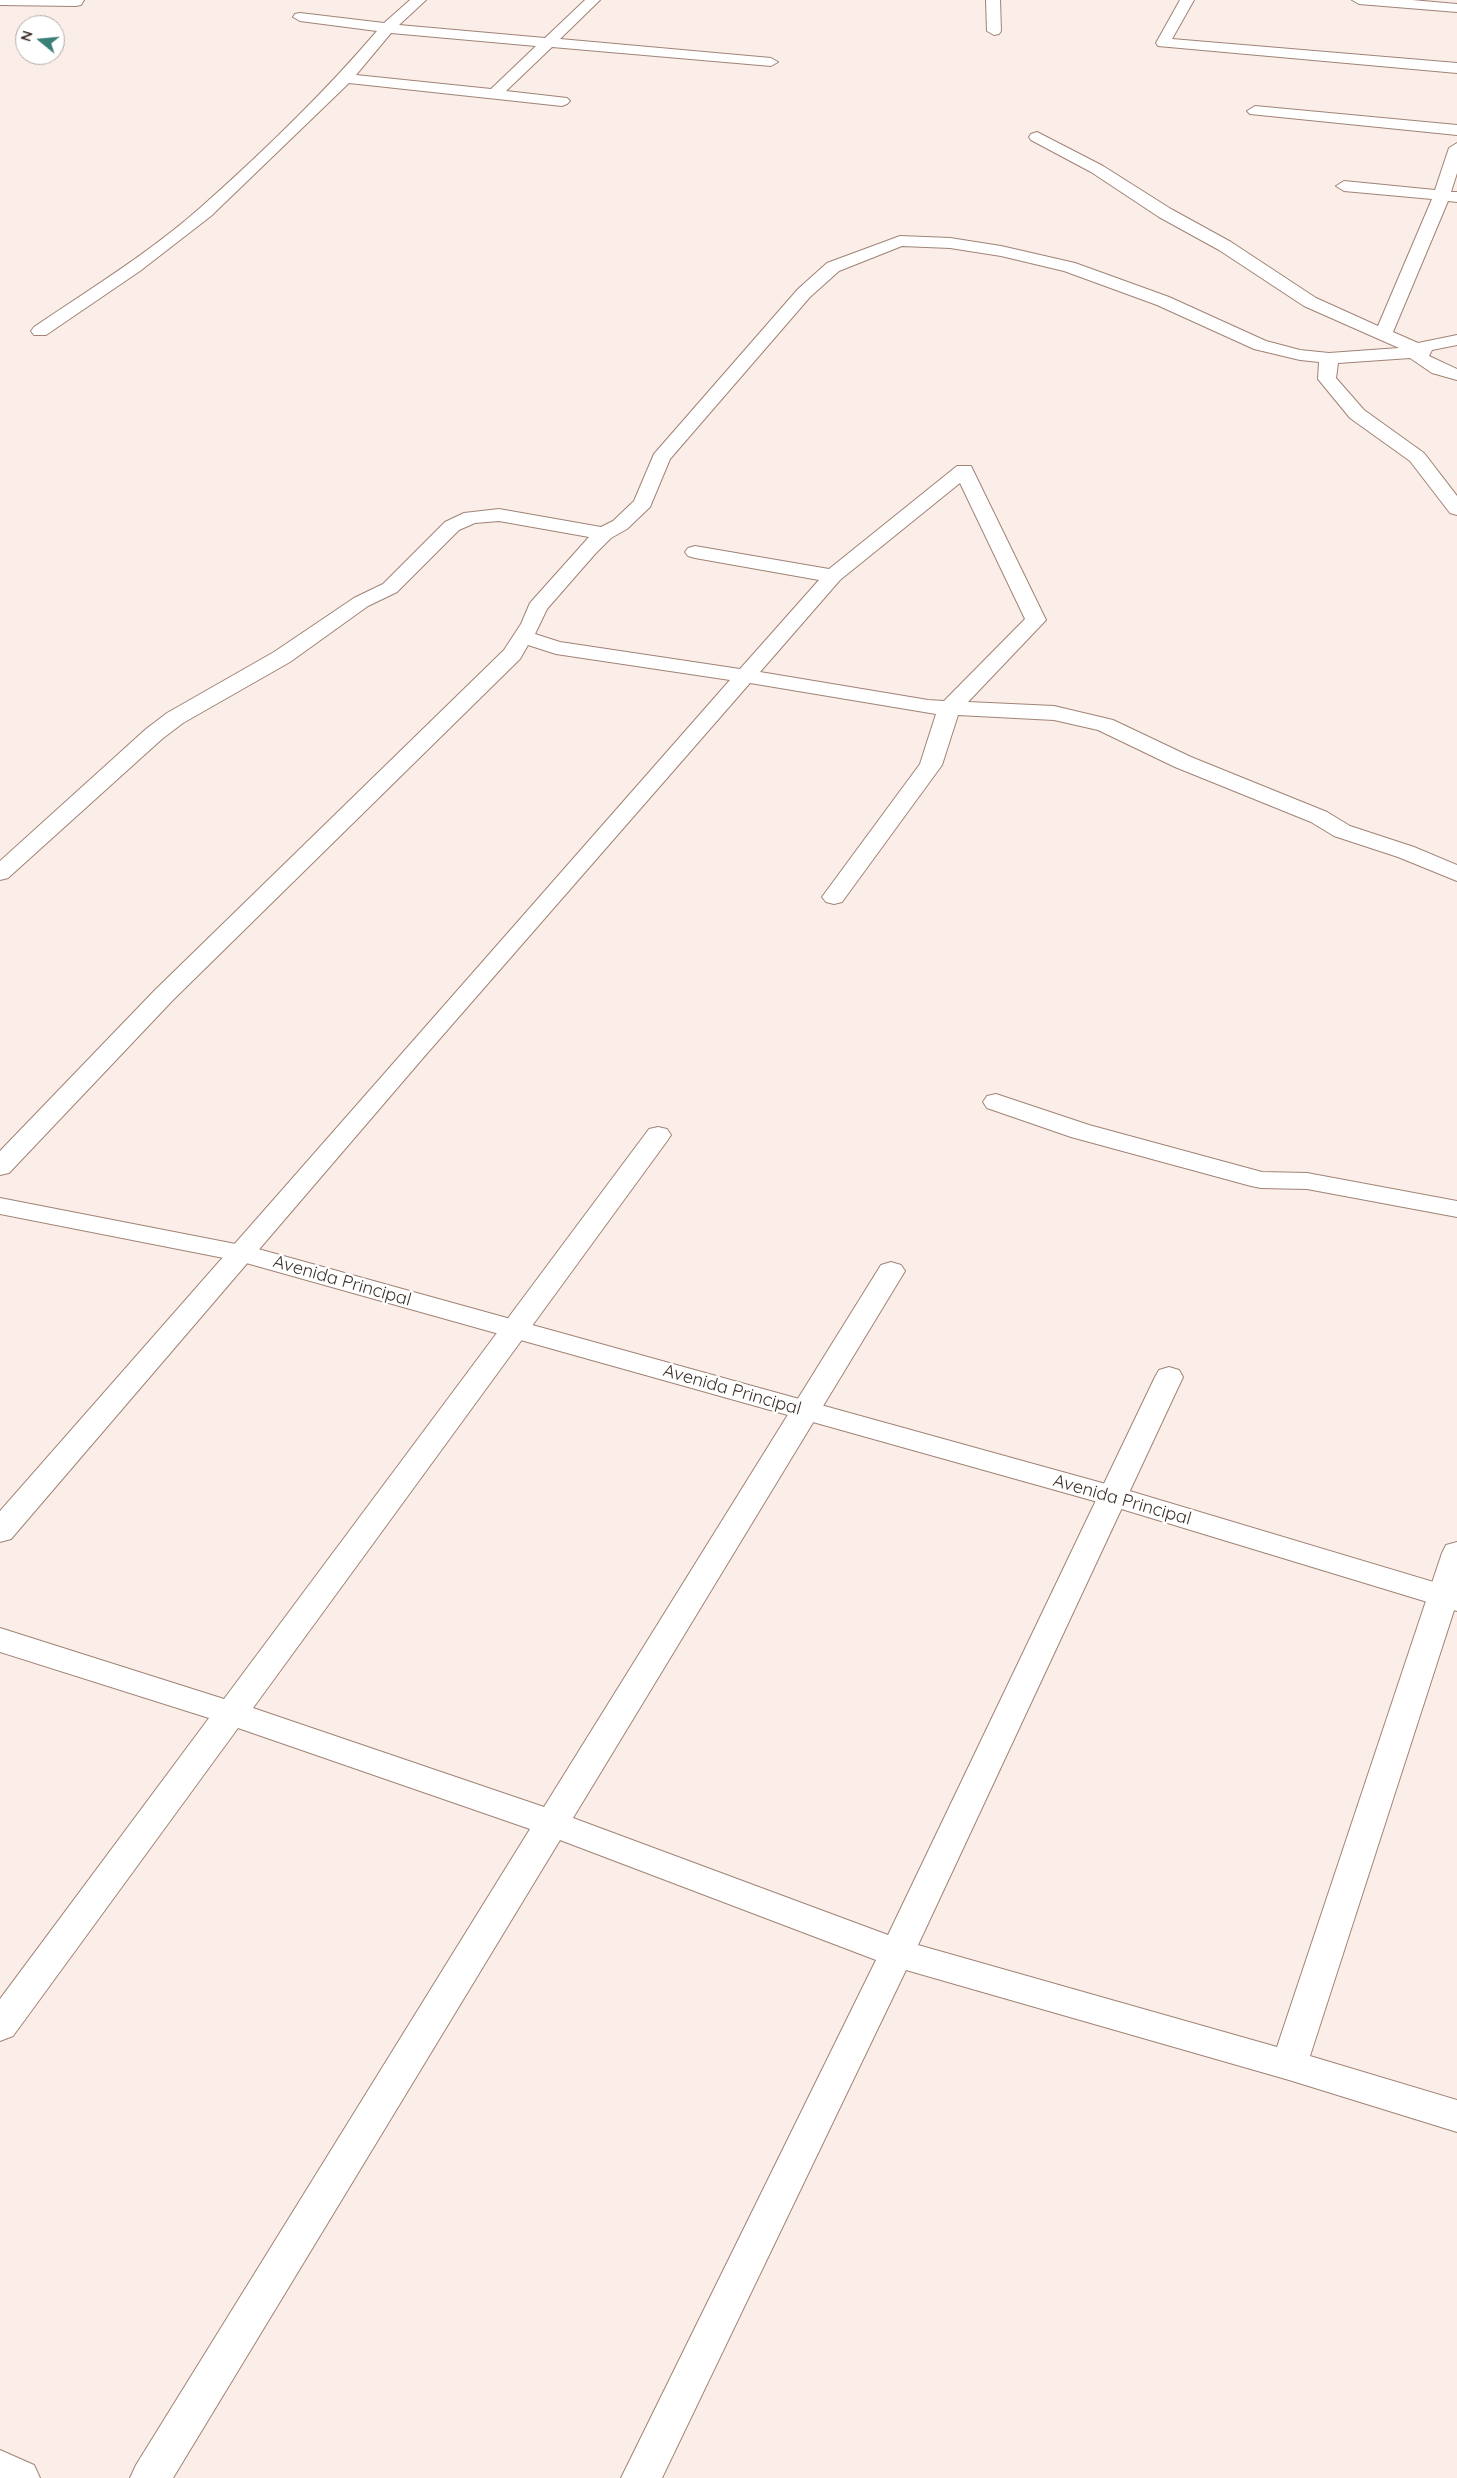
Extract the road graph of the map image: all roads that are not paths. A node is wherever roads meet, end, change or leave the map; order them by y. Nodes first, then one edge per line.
1 (77, 0) edge
2 (418, 0) edge
3 (593, 0) edge
4 (993, 0) edge
5 (1187, 0) edge
6 (1359, 0) edge
7 (0, 1) edge
8 (1457, 8) edge
9 (300, 17) dead end
10 (387, 28) junction
11 (994, 31) dead end
12 (548, 43) junction
13 (771, 62) dead end
14 (1457, 68) edge
15 (345, 78) junction
16 (494, 94) junction
17 (562, 101) dead end
18 (1255, 111) dead end
19 (1457, 130) edge
20 (1036, 136) dead end
21 (1457, 148) edge
22 (1344, 186) dead end
23 (1450, 196) edge
24 (40, 331) dead end
25 (1383, 334) junction
26 (1457, 340) edge
27 (1422, 352) junction
28 (1329, 358) junction
29 (1457, 375) edge
30 (1457, 509) edge
31 (604, 534) junction
32 (695, 552) dead end
33 (833, 576) junction
34 (522, 636) junction
35 (745, 676) junction
36 (949, 708) junction
37 (0, 873) edge
38 (1457, 874) edge
39 (834, 897) dead end
40 (996, 1102) dead end
41 (658, 1135) dead end
42 (0, 1167) edge
43 (0, 1206) edge
44 (1457, 1209) edge
45 (241, 1253) junction
46 (891, 1272) dead end
47 (515, 1329) junction
48 (1169, 1377) dead end
49 (804, 1410) junction
50 (1113, 1496) junction
51 (0, 1531) edge
52 (1457, 1553) edge
53 (1450, 1598) edge
54 (0, 1640) edge
55 (231, 1713) junction
56 (552, 1823) junction
57 (897, 1953) junction
58 (0, 2026) edge
59 (1288, 2064) junction
60 (1457, 2116) edge
61 (0, 2469) edge
62 (20, 2478) edge
63 (150, 2478) edge
64 (641, 2478) edge

1 - 7 street
2 - 10 street
3 - 12 street
4 - 11 street
5 - 14 street
6 - 8 street
9 - 10 street
10 - 12 street
10 - 15 street
12 - 13 street
12 - 16 street
15 - 16 street
15 - 24 street
16 - 17 street
18 - 19 street
20 - 25 street
21 - 23 street
22 - 23 street
23 - 25 street
25 - 27 street
26 - 27 street
27 - 28 street
27 - 29 street
28 - 30 street
28 - 31 street
31 - 34 street
31 - 37 street
32 - 33 street
33 - 35 street
33 - 36 street
34 - 35 street
34 - 42 street
35 - 36 street
35 - 45 street
36 - 38 street
36 - 39 street
40 - 44 street
41 - 47 street
43 - 45 street, Avenida Principal
45 - 47 street, Avenida Principal
45 - 51 street
46 - 49 street
47 - 49 street, Avenida Principal
47 - 55 street
48 - 50 street
49 - 50 street, Avenida Principal
49 - 56 street
50 - 53 street, Avenida Principal
50 - 57 street
52 - 53 street
53 - 59 street
54 - 55 street
55 - 56 street
55 - 58 street
56 - 57 street
56 - 63 street
57 - 59 street
57 - 64 street
59 - 60 street
61 - 62 street

